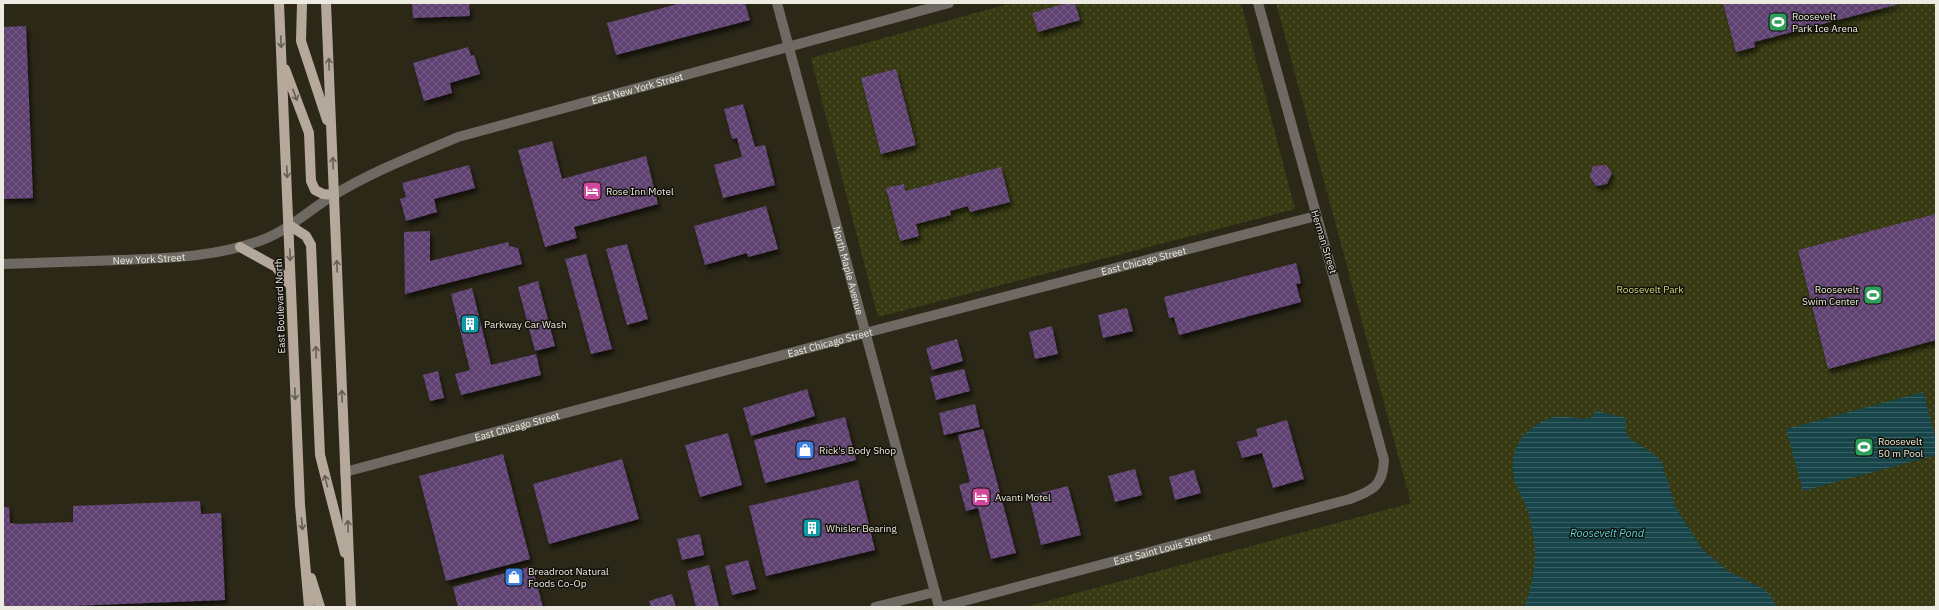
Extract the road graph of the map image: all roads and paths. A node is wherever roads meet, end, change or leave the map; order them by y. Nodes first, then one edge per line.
1 (279, 3) edge
2 (302, 3) edge
3 (326, 3) edge
4 (777, 3) edge
5 (949, 3) edge
6 (1258, 3) edge
7 (789, 46) junction
8 (282, 59) junction
9 (331, 131) junction
10 (334, 194) junction
11 (1316, 216) junction
12 (288, 225) junction
13 (240, 247) junction
14 (3, 264) edge
15 (291, 286) junction
16 (865, 333) junction
17 (345, 472) junction
18 (1380, 481) joint
19 (305, 557) junction
20 (350, 573) junction
21 (935, 592) junction
22 (309, 607) edge
23 (320, 607) edge
24 (351, 607) edge
25 (875, 607) edge
26 (940, 607) edge

1 -> 8 main road, East Boulevard North
2 - 9 main road
9 -> 3 main road
4 - 7 street, North Maple Avenue
5 - 7 street, East New York Street
6 - 11 street, Herman Street
7 - 10 street, East New York Street
7 - 16 street, North Maple Avenue
8 -> 10 main road
8 -> 12 main road, East Boulevard North
10 -> 9 main road
10 - 12 street, East New York Street
17 -> 10 main road
11 - 16 street, East Chicago Street
11 - 18 street, Herman Street
12 - 13 street, New York Street
12 -> 15 main road, East Boulevard North
20 -> 12 main road
13 - 14 street, New York Street
13 - 15 main road
15 -> 19 main road, East Boulevard North
16 - 17 street, East Chicago Street
16 - 21 street, North Maple Avenue
20 -> 17 main road
18 - 26 street, East Saint Louis Street
19 - 22 main road, East Boulevard North
19 - 23 main road
20 - 24 main road
21 - 25 street
21 - 26 street, North Maple Avenue

